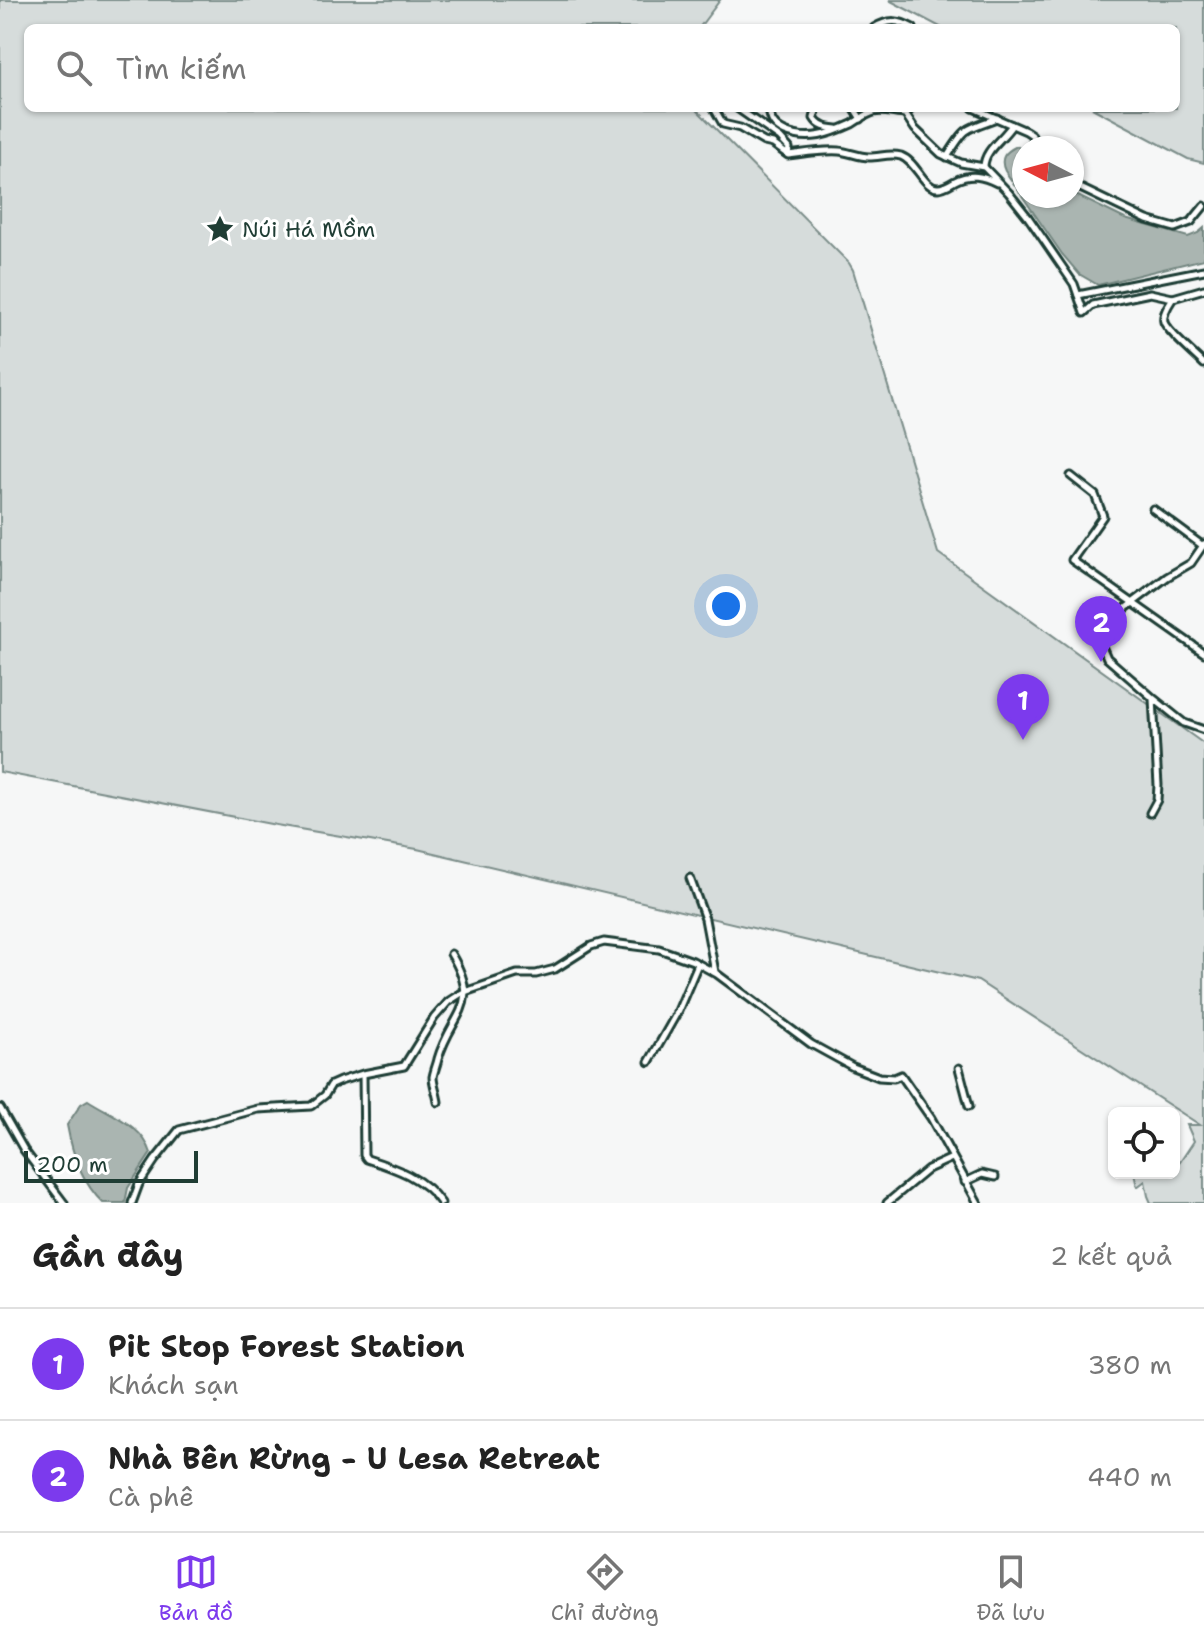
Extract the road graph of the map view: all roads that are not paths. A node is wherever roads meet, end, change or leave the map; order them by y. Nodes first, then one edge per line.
1 (884, 24) edge
2 (906, 24) edge
3 (716, 112) edge
4 (743, 112) edge
5 (769, 112) edge
6 (816, 112) edge
7 (857, 112) edge
8 (907, 112) edge
9 (983, 112) edge
10 (905, 114) junction
11 (997, 118) junction
12 (861, 119) junction
13 (1012, 125) junction
14 (838, 129) junction
15 (1032, 136) edge
16 (788, 155) junction
17 (947, 157) junction
18 (984, 167) junction
19 (1001, 185) junction
20 (1084, 189) edge
21 (1204, 206) edge
22 (1204, 270) edge
23 (1204, 289) edge
24 (1078, 295) junction
25 (1173, 298) junction
26 (1204, 364) edge
27 (1071, 476) dead end
28 (1153, 509) dead end
29 (1203, 545) edge
30 (1132, 602) junction
31 (1204, 653) edge
32 (1153, 698) junction
33 (1204, 730) edge
34 (1150, 813) dead end
35 (690, 878) dead end
36 (451, 954) dead end
37 (698, 964) junction
38 (715, 973) junction
39 (466, 991) junction
40 (649, 1062) dead end
41 (959, 1068) dead end
42 (363, 1074) junction
43 (438, 1102) dead end
44 (969, 1106) dead end
45 (1, 1111) edge
46 (952, 1158) junction
47 (995, 1177) dead end
48 (965, 1182) junction
49 (64, 1203) edge
50 (132, 1203) edge
51 (441, 1203) edge
52 (887, 1203) edge
53 (978, 1203) edge

1 - 2 street
3 - 16 street
4 - 16 street
5 - 14 street
6 - 14 street
7 - 12 street
8 - 10 street
9 - 11 street
10 - 12 street
10 - 17 street
11 - 13 street
11 - 17 street
12 - 14 street
13 - 15 street
13 - 18 street
16 - 19 street
17 - 18 street
18 - 19 street
19 - 24 street
20 - 21 street
22 - 24 street
23 - 25 street
24 - 25 street
25 - 26 street
27 - 30 street
28 - 29 street
29 - 30 street
30 - 31 street
30 - 32 street
32 - 33 street
32 - 34 street
35 - 38 street
36 - 39 street
37 - 38 street
37 - 39 street
37 - 40 street
38 - 46 street
39 - 42 street
39 - 43 street
41 - 44 street
42 - 50 street
42 - 51 street
45 - 49 street
46 - 48 street
46 - 52 street
47 - 48 street
48 - 53 street

